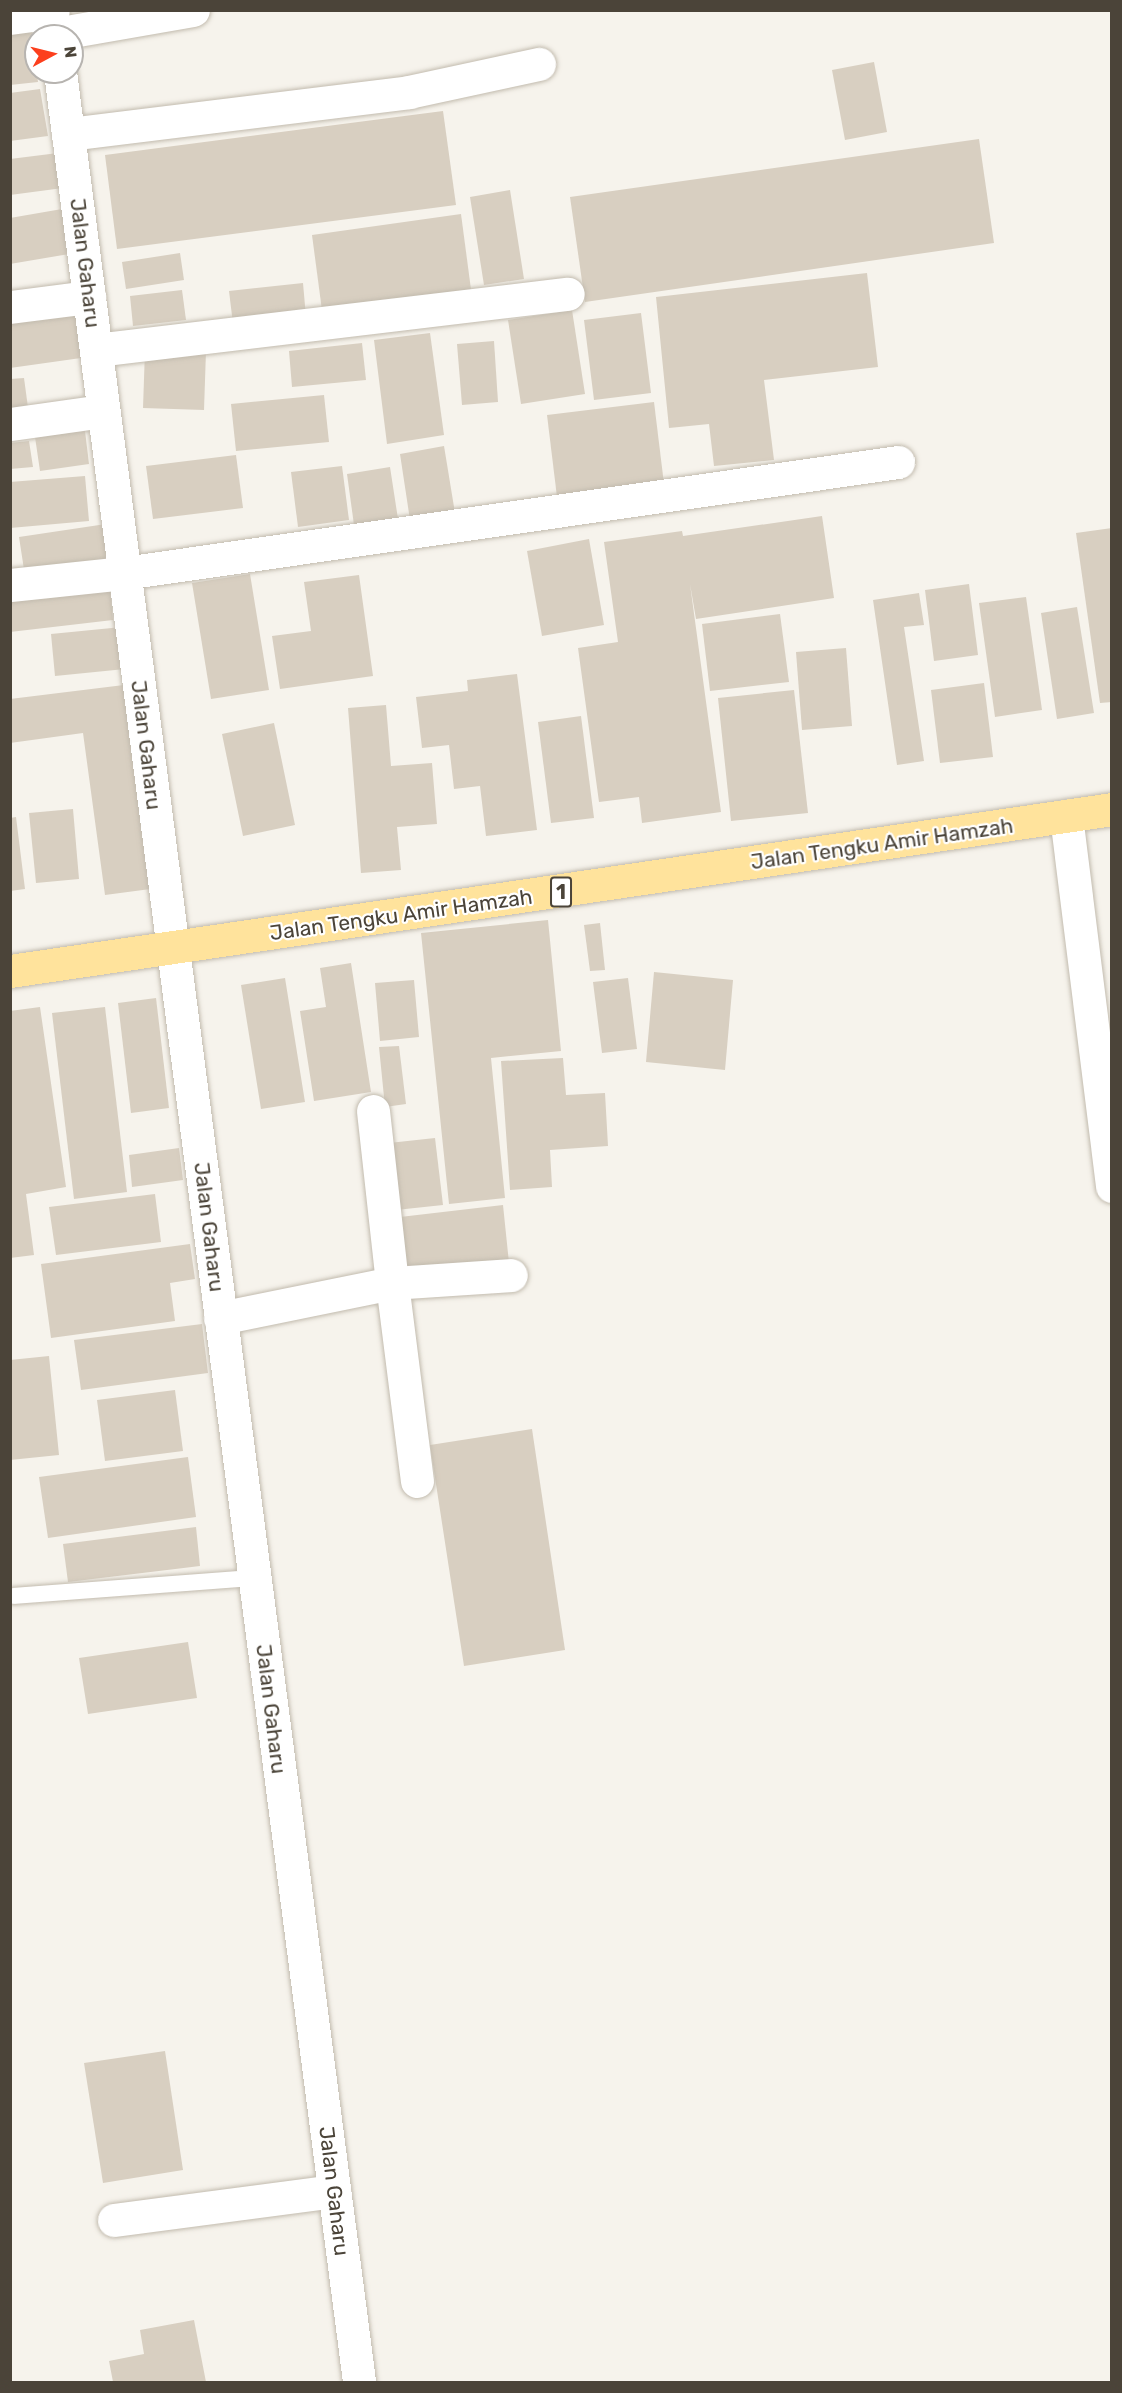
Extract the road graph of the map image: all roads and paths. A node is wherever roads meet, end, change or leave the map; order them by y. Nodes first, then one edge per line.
1 (193, 10) edge
2 (10, 18) edge
3 (54, 23) edge
4 (539, 64) dead end
5 (62, 84) edge
6 (68, 134) junction
7 (568, 294) dead end
8 (89, 297) junction
9 (10, 308) edge
10 (96, 350) junction
11 (104, 411) junction
12 (10, 424) edge
13 (898, 462) dead end
14 (124, 573) junction
15 (10, 585) edge
16 (1112, 809) edge
17 (1066, 816) junction
18 (173, 949) junction
19 (10, 971) edge
20 (373, 1111) dead end
21 (1112, 1186) edge
22 (511, 1275) dead end
23 (392, 1283) junction
24 (220, 1318) junction
25 (417, 1480) dead end
26 (254, 1578) junction
27 (14, 1596) dead end
28 (334, 2192) junction
29 (114, 2220) dead end
30 (359, 2382) edge

1 - 3 street
2 - 3 street
4 - 6 street
5 - 6 street, Jalan Gaharu
6 - 8 street, Jalan Gaharu
7 - 10 street
8 - 9 street
8 - 10 street, Jalan Gaharu
10 - 11 street, Jalan Gaharu
11 - 12 street
11 - 14 street, Jalan Gaharu
13 - 14 street
14 - 15 street
14 - 18 street, Jalan Gaharu
16 - 17 main road, Jalan Tengku Amir Hamzah / 1
17 - 18 main road, Jalan Tengku Amir Hamzah / 1
17 - 21 street
18 - 19 main road, Jalan Tengku Amir Hamzah / 1
18 - 24 street, Jalan Gaharu
20 - 23 street
22 - 23 street
23 - 24 street
23 - 25 street
24 - 26 street, Jalan Gaharu
26 - 27 lane
26 - 28 street, Jalan Gaharu
28 - 29 street
28 - 30 street, Jalan Gaharu

